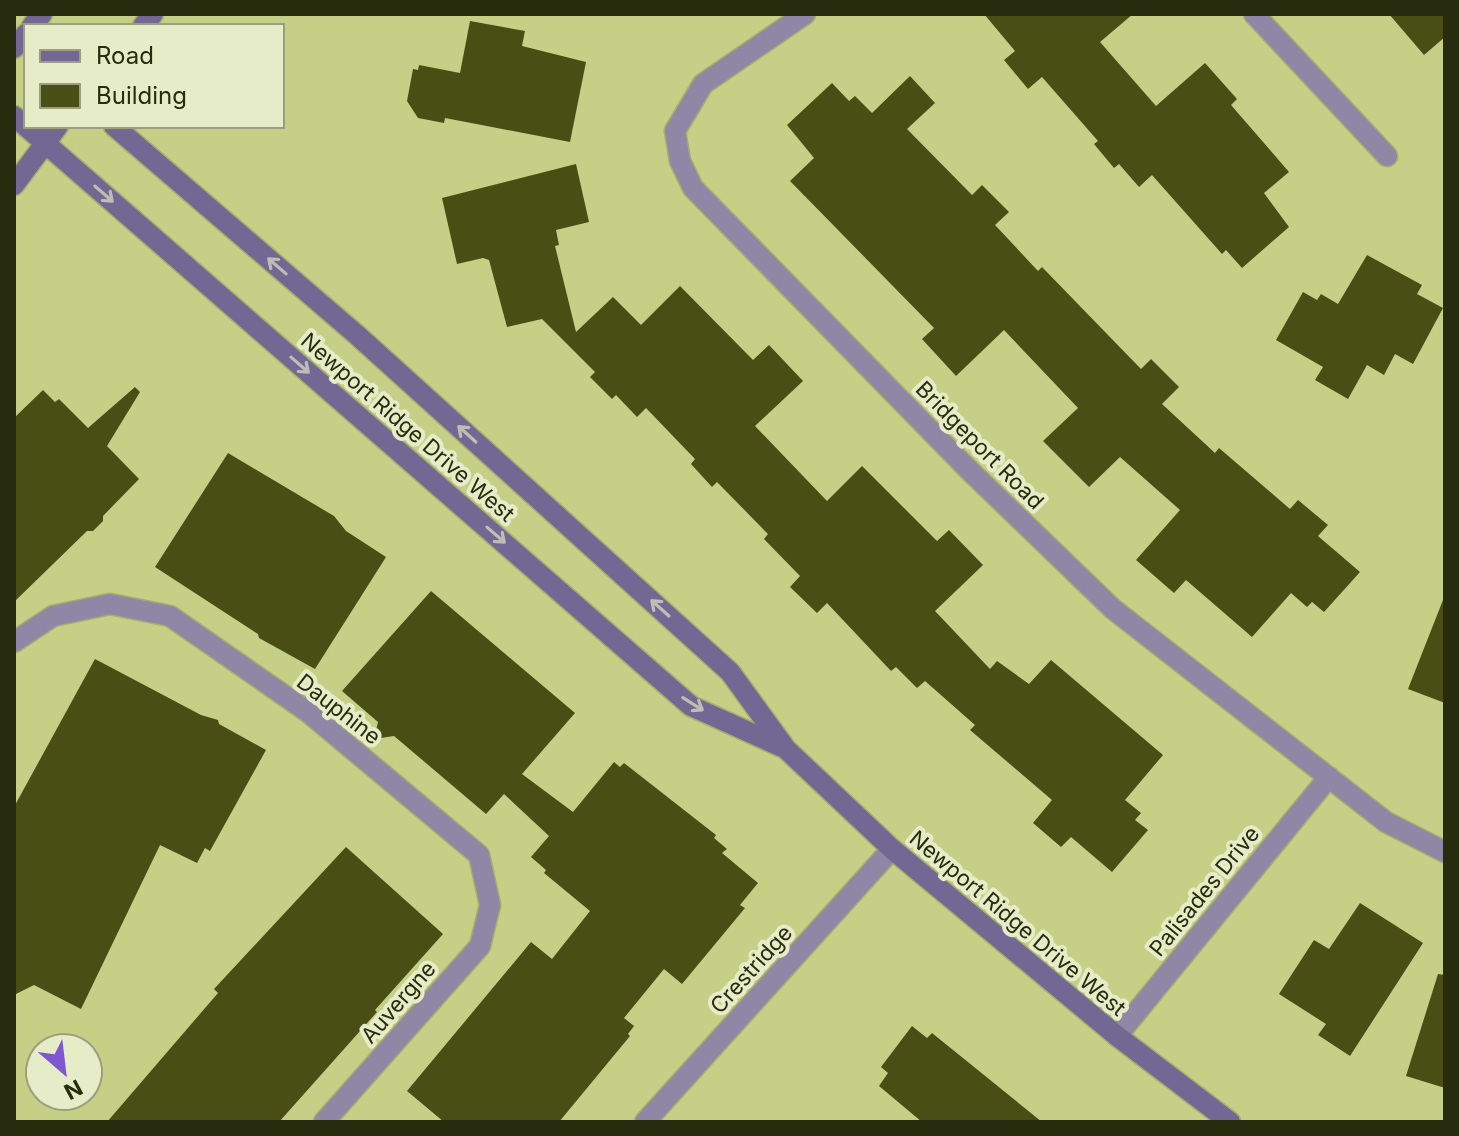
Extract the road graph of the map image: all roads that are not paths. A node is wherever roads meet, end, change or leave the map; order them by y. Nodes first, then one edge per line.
1 (805, 14) edge
2 (1254, 14) edge
3 (28, 128) edge
4 (56, 128) edge
5 (116, 128) edge
6 (45, 143) junction
7 (1387, 156) dead end
8 (14, 185) edge
9 (14, 642) edge
10 (786, 749) junction
11 (1329, 777) junction
12 (892, 849) junction
13 (1445, 852) edge
14 (490, 905) joint
15 (1117, 1036) junction
16 (324, 1122) edge
17 (645, 1122) edge
18 (1230, 1122) edge

1 - 11 street, Bridgeport Road
2 - 7 street
3 - 6 street, Newport Ridge Drive West
4 - 6 street
10 -> 5 street, Newport Ridge Drive West
6 - 8 street
6 -> 10 street, Newport Ridge Drive West
9 - 14 street, Dauphine
10 - 12 street, Newport Ridge Drive West
11 - 13 street, Bridgeport Road
11 - 15 street, Palisades Drive
12 - 15 street, Newport Ridge Drive West
12 - 17 street, Crestridge
14 - 16 street, Auvergne
15 - 18 street, Newport Ridge Drive West

